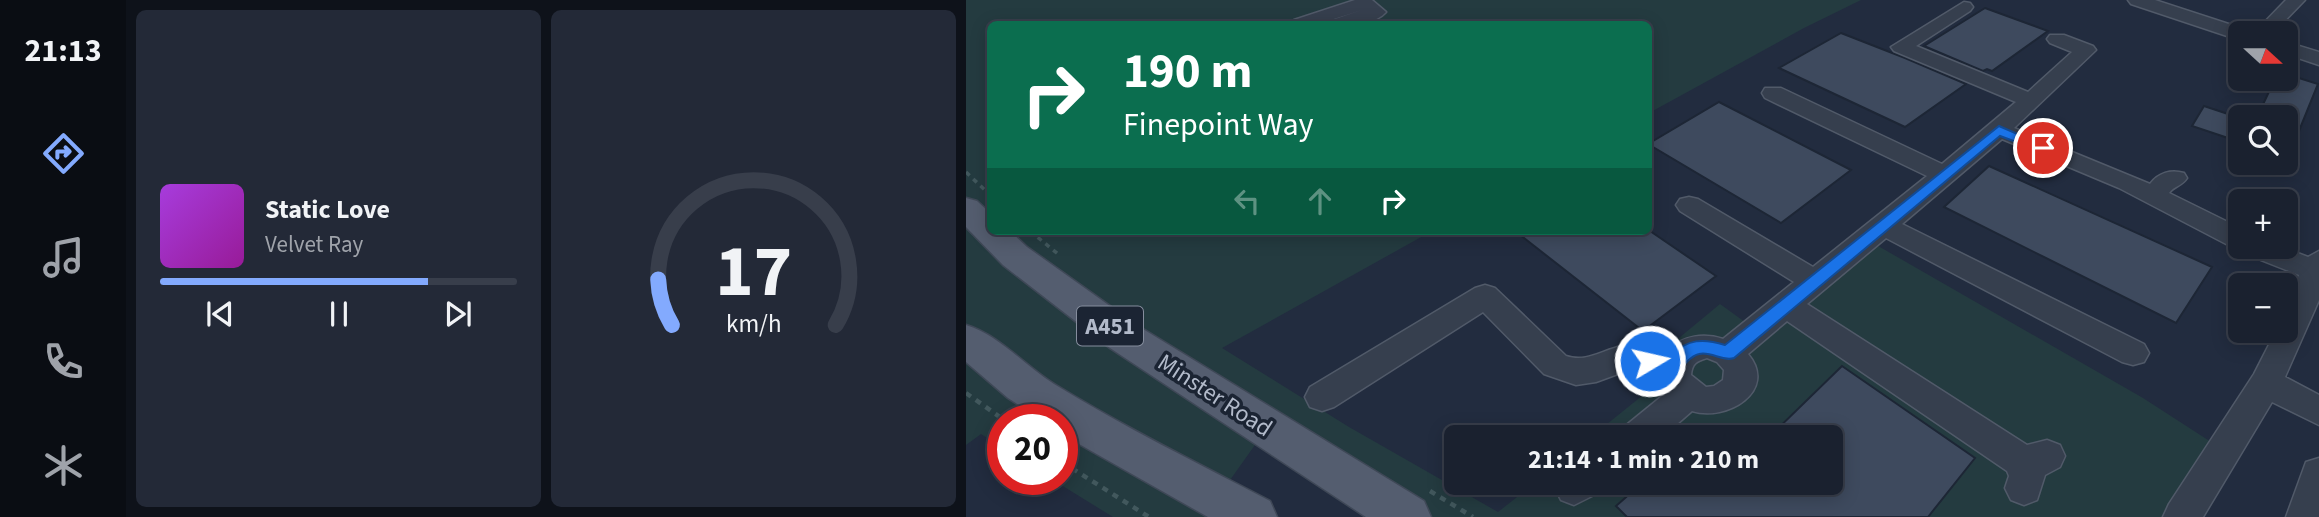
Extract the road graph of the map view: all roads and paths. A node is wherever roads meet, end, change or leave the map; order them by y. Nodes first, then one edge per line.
1 (1320, 0) edge
2 (2137, 0) edge
3 (2295, 0) edge
4 (1964, 7) dead end
5 (1338, 18) edge
6 (1320, 21) edge
7 (2275, 21) edge
8 (2228, 29) edge
9 (2057, 39) dead end
10 (2298, 52) edge
11 (2319, 59) edge
12 (1773, 93) dead end
13 (2030, 99) junction
14 (1999, 130) junction
15 (966, 172) edge
16 (1944, 176) junction
17 (2175, 177) dead end
18 (987, 192) edge
19 (2154, 196) junction
20 (1689, 205) dead end
21 (966, 208) edge
22 (1883, 225) junction
23 (987, 229) edge
24 (2228, 233) edge
25 (994, 235) edge
26 (2291, 259) edge
27 (2318, 268) edge
28 (1815, 281) junction
29 (1786, 305) junction
30 (966, 340) edge
31 (1728, 353) junction
32 (2133, 353) dead end
33 (966, 363) edge
34 (1675, 363) junction
35 (2266, 383) junction
36 (966, 393) edge
37 (1687, 395) junction
38 (1322, 397) dead end
39 (1013, 403) edge
40 (2319, 411) edge
41 (1651, 425) edge
42 (2031, 468) dead end
43 (1078, 471) edge
44 (2319, 474) edge
45 (1149, 517) edge
46 (1253, 517) edge
47 (1407, 517) edge
48 (2182, 517) edge
49 (2305, 517) edge

1 - 5 street
2 - 8 street
3 - 7 street
4 - 13 street
5 - 6 street
9 - 13 street
10 - 11 street
12 - 16 street
13 - 14 street
14 - 16 street
14 - 19 street
15 - 18 path
16 - 22 street
17 - 19 street
19 - 24 street
20 - 28 street
21 - 23 main road, Minster Road / A451
22 - 28 street
22 - 32 street
25 - 47 main road, Minster Road / A451
26 - 27 street
27 - 35 street
28 - 29 street
29 - 31 street
29 - 42 street
30 - 39 main road
31 - 34 street
31 - 37 street
33 - 39 street
34 - 37 street
34 - 38 street
35 - 40 street
35 - 48 street
36 - 39 path
37 - 41 street
39 - 46 main road
43 - 45 path
44 - 49 street

